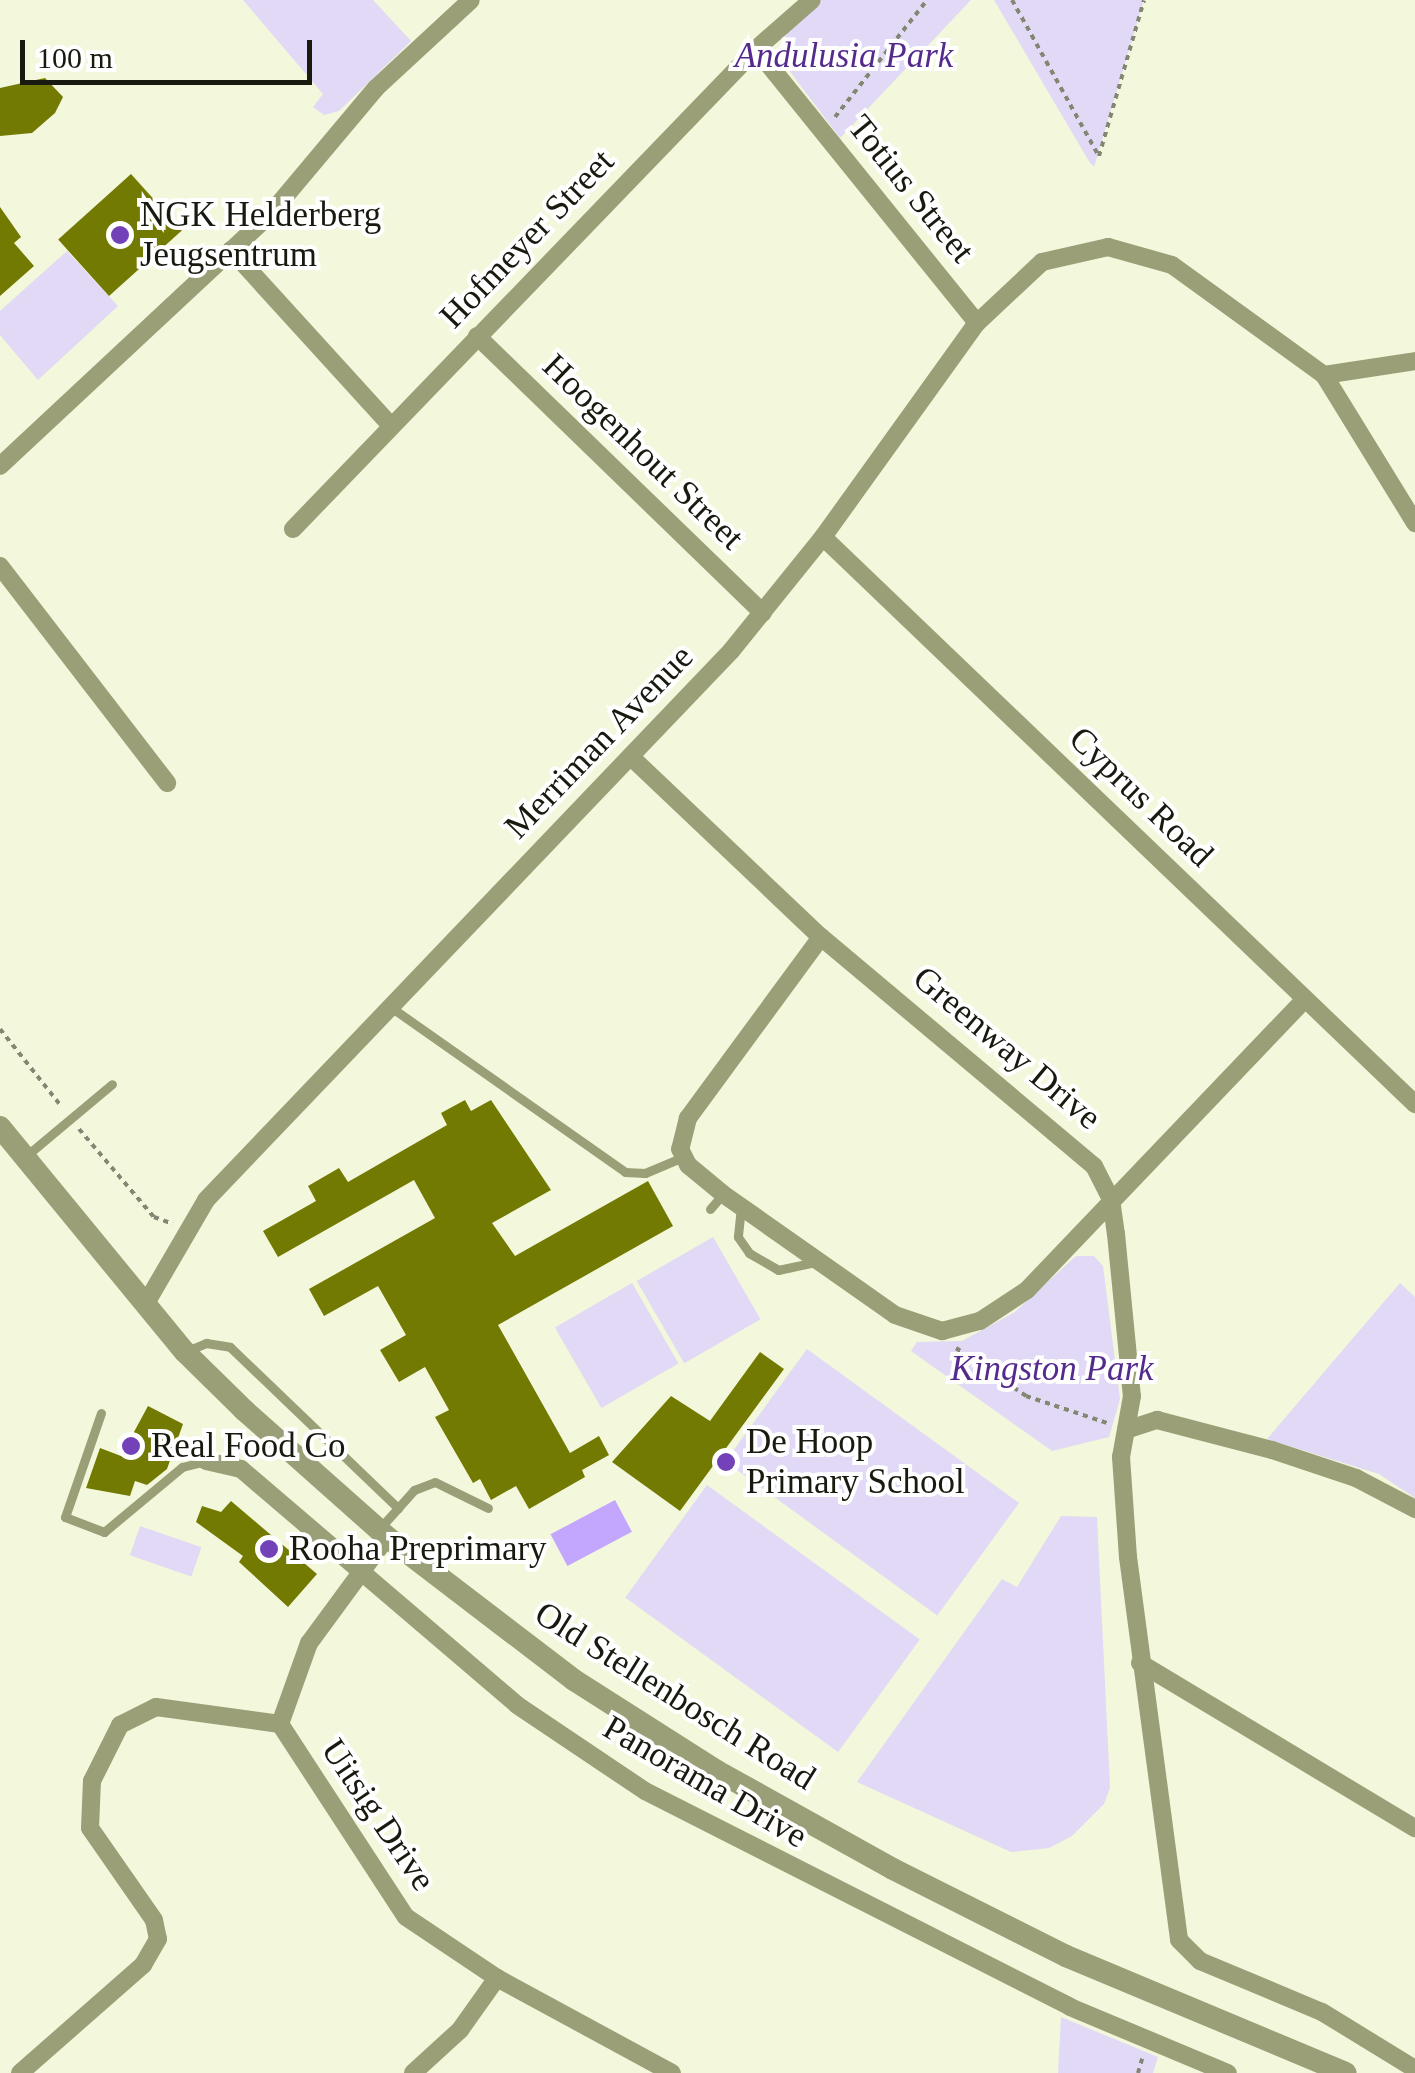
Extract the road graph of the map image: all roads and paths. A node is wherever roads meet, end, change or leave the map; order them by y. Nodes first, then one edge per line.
1 (470, 0) edge
2 (812, 0) edge
3 (927, 0) edge
4 (1012, 0) edge
5 (1144, 0) edge
6 (756, 49) junction
7 (825, 134) junction
8 (231, 250) junction
9 (977, 323) junction
10 (478, 336) junction
11 (1415, 361) edge
12 (1324, 375) junction
13 (391, 426) junction
14 (0, 466) edge
15 (1415, 523) edge
16 (293, 529) dead end
17 (823, 537) junction
18 (0, 566) edge
19 (763, 613) junction
20 (632, 757) junction
21 (167, 783) dead end
22 (821, 937) junction
23 (1305, 998) junction
24 (392, 1008) junction
25 (0, 1029) edge
26 (112, 1084) dead end
27 (1415, 1104) edge
28 (71, 1118) junction
29 (0, 1127) edge
30 (683, 1157) junction
31 (24, 1158) junction
32 (1111, 1199) junction
33 (741, 1206) junction
34 (187, 1230) junction
35 (819, 1261) junction
36 (145, 1305) junction
37 (928, 1328) junction
38 (185, 1352) junction
39 (101, 1413) dead end
40 (1126, 1430) junction
41 (206, 1461) joint
42 (398, 1508) junction
43 (488, 1508) dead end
44 (1415, 1509) edge
45 (383, 1533) junction
46 (360, 1573) junction
47 (1140, 1663) junction
48 (280, 1724) junction
49 (1415, 1828) edge
50 (497, 1978) junction
51 (1415, 2069) edge
52 (20, 2073) edge
53 (414, 2073) edge
54 (672, 2073) edge
55 (1228, 2073) edge
56 (1346, 2073) edge

1 - 8 street
2 - 6 street, Hofmeyer Street
3 - 7 path
4 - 5 path
6 - 7 street, Totius Street
6 - 10 street, Hofmeyer Street
7 - 9 street, Totius Street
8 - 13 street
8 - 14 street
9 - 12 street, Merriman Avenue
9 - 17 street, Merriman Avenue
10 - 13 street, Hofmeyer Street
10 - 19 street, Hoogenhout Street
11 - 12 street
12 - 15 street
13 - 16 street, Hofmeyer Street
17 - 19 street, Merriman Avenue
17 - 23 street, Cyprus Road
18 - 21 street
19 - 20 street, Merriman Avenue
20 - 22 street, Greenway Drive
20 - 24 street, Merriman Avenue
22 - 30 street
22 - 32 street, Greenway Drive
23 - 27 street, Cyprus Road
23 - 32 street
24 - 30 lane
24 - 34 street, Merriman Avenue
25 - 28 path
26 - 28 lane
28 - 31 lane
28 - 34 path
29 - 31 street, Old Stellenbosch Road
30 - 33 street
31 - 36 street, Old Stellenbosch Road
32 - 37 street
32 - 40 street, Greenway Drive
33 - 35 street
33 - 35 lane
34 - 36 street, Merriman Avenue
35 - 37 street
36 - 38 street, Old Stellenbosch Road
37 - 40 path
38 - 42 lane
38 - 45 street, Old Stellenbosch Road
39 - 41 lane
40 - 44 street
40 - 47 street, Greenway Drive
41 - 46 street, Panorama Drive
42 - 43 lane
42 - 45 lane
45 - 46 street, Uitsig Drive
45 - 56 street, Old Stellenbosch Road
46 - 48 street, Uitsig Drive
46 - 55 street, Panorama Drive
47 - 49 street
47 - 51 street, Greenway Drive
48 - 50 street, Uitsig Drive
48 - 52 street
50 - 53 street
50 - 54 street, Uitsig Drive

